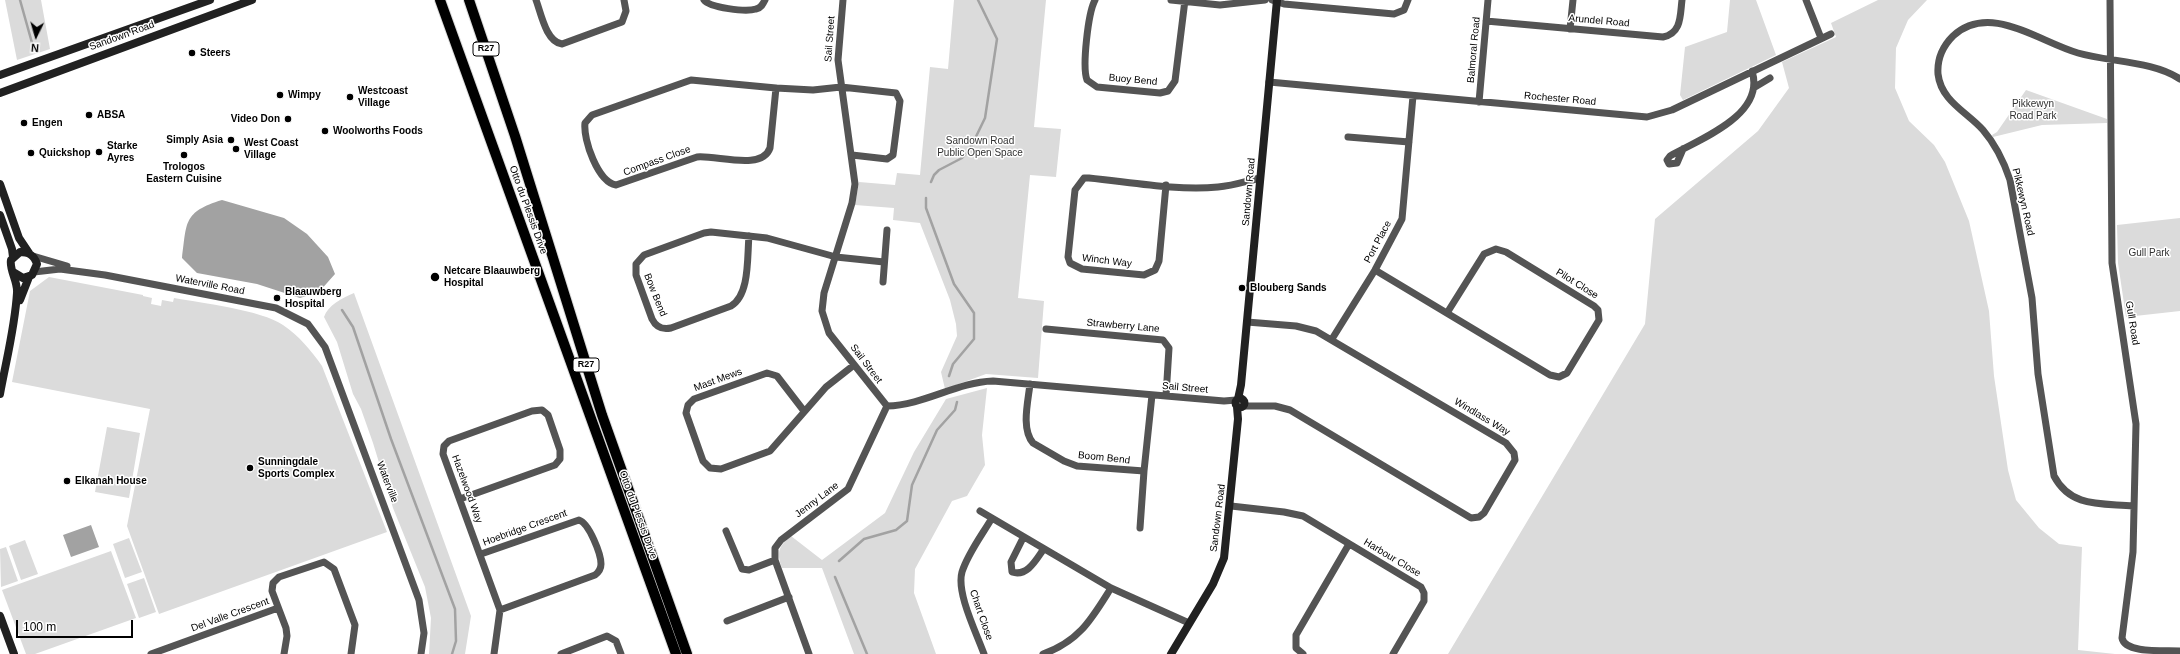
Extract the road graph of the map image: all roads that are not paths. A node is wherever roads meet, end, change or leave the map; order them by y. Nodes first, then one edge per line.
1 (210, 0) edge
2 (252, 0) edge
3 (440, 0) edge
4 (469, 0) edge
5 (536, 0) edge
6 (624, 0) edge
7 (704, 0) edge
8 (765, 0) edge
9 (843, 0) edge
10 (1095, 0) edge
11 (1171, 0) edge
12 (1265, 0) edge
13 (1275, 0) edge
14 (1408, 0) edge
15 (1488, 0) edge
16 (1573, 0) edge
17 (1682, 0) edge
18 (1806, 0) edge
19 (2110, 0) edge
20 (1185, 1) edge
21 (1324, 4) edge
22 (1486, 21) junction
23 (1570, 29) junction
24 (1831, 34) dead end
25 (1821, 38) junction
26 (2110, 60) junction
27 (1752, 71) junction
28 (0, 75) edge
29 (1770, 78) dead end
30 (2180, 80) edge
31 (1269, 82) junction
32 (841, 87) junction
33 (1755, 87) junction
34 (776, 88) junction
35 (0, 92) edge
36 (1413, 96) junction
37 (1479, 102) junction
38 (1348, 137) dead end
39 (1409, 142) junction
40 (1683, 149) dead end
41 (852, 156) junction
42 (1260, 178) junction
43 (0, 184) edge
44 (1166, 185) junction
45 (0, 215) edge
46 (887, 230) dead end
47 (749, 236) junction
48 (31, 254) junction
49 (13, 257) junction
50 (836, 257) junction
51 (884, 262) junction
52 (1375, 270) junction
53 (13, 272) junction
54 (32, 274) junction
55 (105, 275) junction
56 (883, 282) dead end
57 (1447, 313) junction
58 (1247, 322) junction
59 (13, 324) junction
60 (308, 324) joint
61 (1046, 330) dead end
62 (1332, 339) junction
63 (854, 365) junction
64 (1030, 384) junction
65 (0, 394) edge
66 (1152, 395) junction
67 (1166, 396) junction
68 (1240, 403) junction
69 (887, 406) junction
70 (804, 411) junction
71 (1144, 471) junction
72 (460, 499) junction
73 (1231, 506) junction
74 (2133, 506) junction
75 (980, 511) dead end
76 (992, 518) junction
77 (1140, 528) dead end
78 (726, 531) dead end
79 (1023, 538) junction
80 (1349, 544) junction
81 (1043, 550) junction
82 (481, 554) junction
83 (775, 560) junction
84 (1110, 588) junction
85 (789, 597) junction
86 (278, 608) junction
87 (500, 610) junction
88 (0, 616) edge
89 (728, 621) dead end
90 (1189, 623) junction
91 (2180, 651) edge
92 (160, 652) edge
93 (14, 654) edge
94 (151, 654) edge
95 (284, 654) edge
96 (351, 654) edge
97 (422, 654) edge
98 (494, 654) edge
99 (561, 654) edge
100 (621, 654) edge
101 (676, 654) edge
102 (687, 654) edge
103 (809, 654) edge
104 (984, 654) edge
105 (1043, 654) edge
106 (1171, 654) edge
107 (1303, 654) edge
108 (1393, 654) edge

1 - 28 street, Sandown Road
2 - 35 street, Sandown Road
3 - 101 main road, Otto du Plessis Drive / R27
4 - 102 main road, Otto du Plessis Drive / R27
5 - 6 street
7 - 8 street
9 - 32 street, Sail Street
10 - 20 street, Buoy Bend
11 - 20 street
12 - 20 street
13 - 21 street
13 - 31 street, Sandown Road
14 - 21 street
15 - 22 street, Balmoral Road
16 - 23 street
17 - 23 street, Arundel Road
18 - 25 street
19 - 26 street, Gull Road
22 - 23 street, Arundel Road
22 - 37 street, Balmoral Road
24 - 25 street, Rochester Road
25 - 27 street, Rochester Road
26 - 30 street, Pikkewyn Road
26 - 74 street, Gull Road
26 - 74 street, Pikkewyn Road
27 - 33 street
27 - 37 street, Rochester Road
29 - 33 street
31 - 36 street, Rochester Road
31 - 42 street, Sandown Road
32 - 34 street, Compass Close
32 - 41 street, Sail Street
32 - 41 street, Compass Close
33 - 40 street
34 - 34 street, Compass Close
36 - 37 street, Rochester Road
36 - 39 street, Port Place
38 - 39 street
39 - 52 street, Port Place
41 - 50 street, Sail Street
42 - 44 street, Winch Way
42 - 58 street, Sandown Road
43 - 48 street
44 - 44 street, Winch Way
45 - 49 street
46 - 51 street
47 - 47 street, Bow Bend
47 - 50 street, Bow Bend
48 - 49 street
48 - 54 street
48 - 55 street, Waterville Road
49 - 53 street
50 - 51 street, Bow Bend
50 - 63 street, Sail Street
51 - 56 street
52 - 57 street, Pilot Close
52 - 62 street, Port Place
53 - 54 street
53 - 59 street
54 - 55 street, Waterville Road
54 - 59 street
55 - 60 street, Waterville Road
57 - 57 street, Pilot Close
58 - 62 street, Windlass Way
58 - 68 street, Sandown Road
59 - 65 street
60 - 97 street, Waterville
61 - 67 street, Strawberry Lane
62 - 68 street, Windlass Way
63 - 69 street, Sail Street
63 - 70 street, Mast Mews
64 - 66 street, Sail Street
64 - 69 street, Sail Street
64 - 71 street, Boom Bend
66 - 67 street, Sail Street
66 - 71 street, Boom Bend
67 - 68 street, Sail Street
68 - 73 street, Sandown Road
69 - 83 street, Jenny Lane
70 - 70 street, Mast Mews
71 - 77 street, Boom Bend
72 - 72 street, Hazelwood Way
72 - 82 street, Hazelwood Way
73 - 80 street, Harbour Close
73 - 90 street, Sandown Road
74 - 91 street, Gull Road
75 - 76 street
76 - 79 street
76 - 104 street, Chart Close
78 - 83 street
79 - 81 street
79 - 81 street
80 - 107 street, Harbour Close
80 - 108 street, Harbour Close
81 - 84 street
82 - 87 street, Hazelwood Way
82 - 87 street, Hoebridge Crescent
83 - 85 street
84 - 90 street
84 - 105 street
85 - 89 street
85 - 103 street
86 - 92 street, Del Valle Crescent
86 - 95 street
86 - 96 street, Del Valle Crescent
87 - 98 street, Hazelwood Way
88 - 93 street
90 - 106 street, Sandown Road
92 - 94 street, Del Valle Crescent
99 - 100 street

